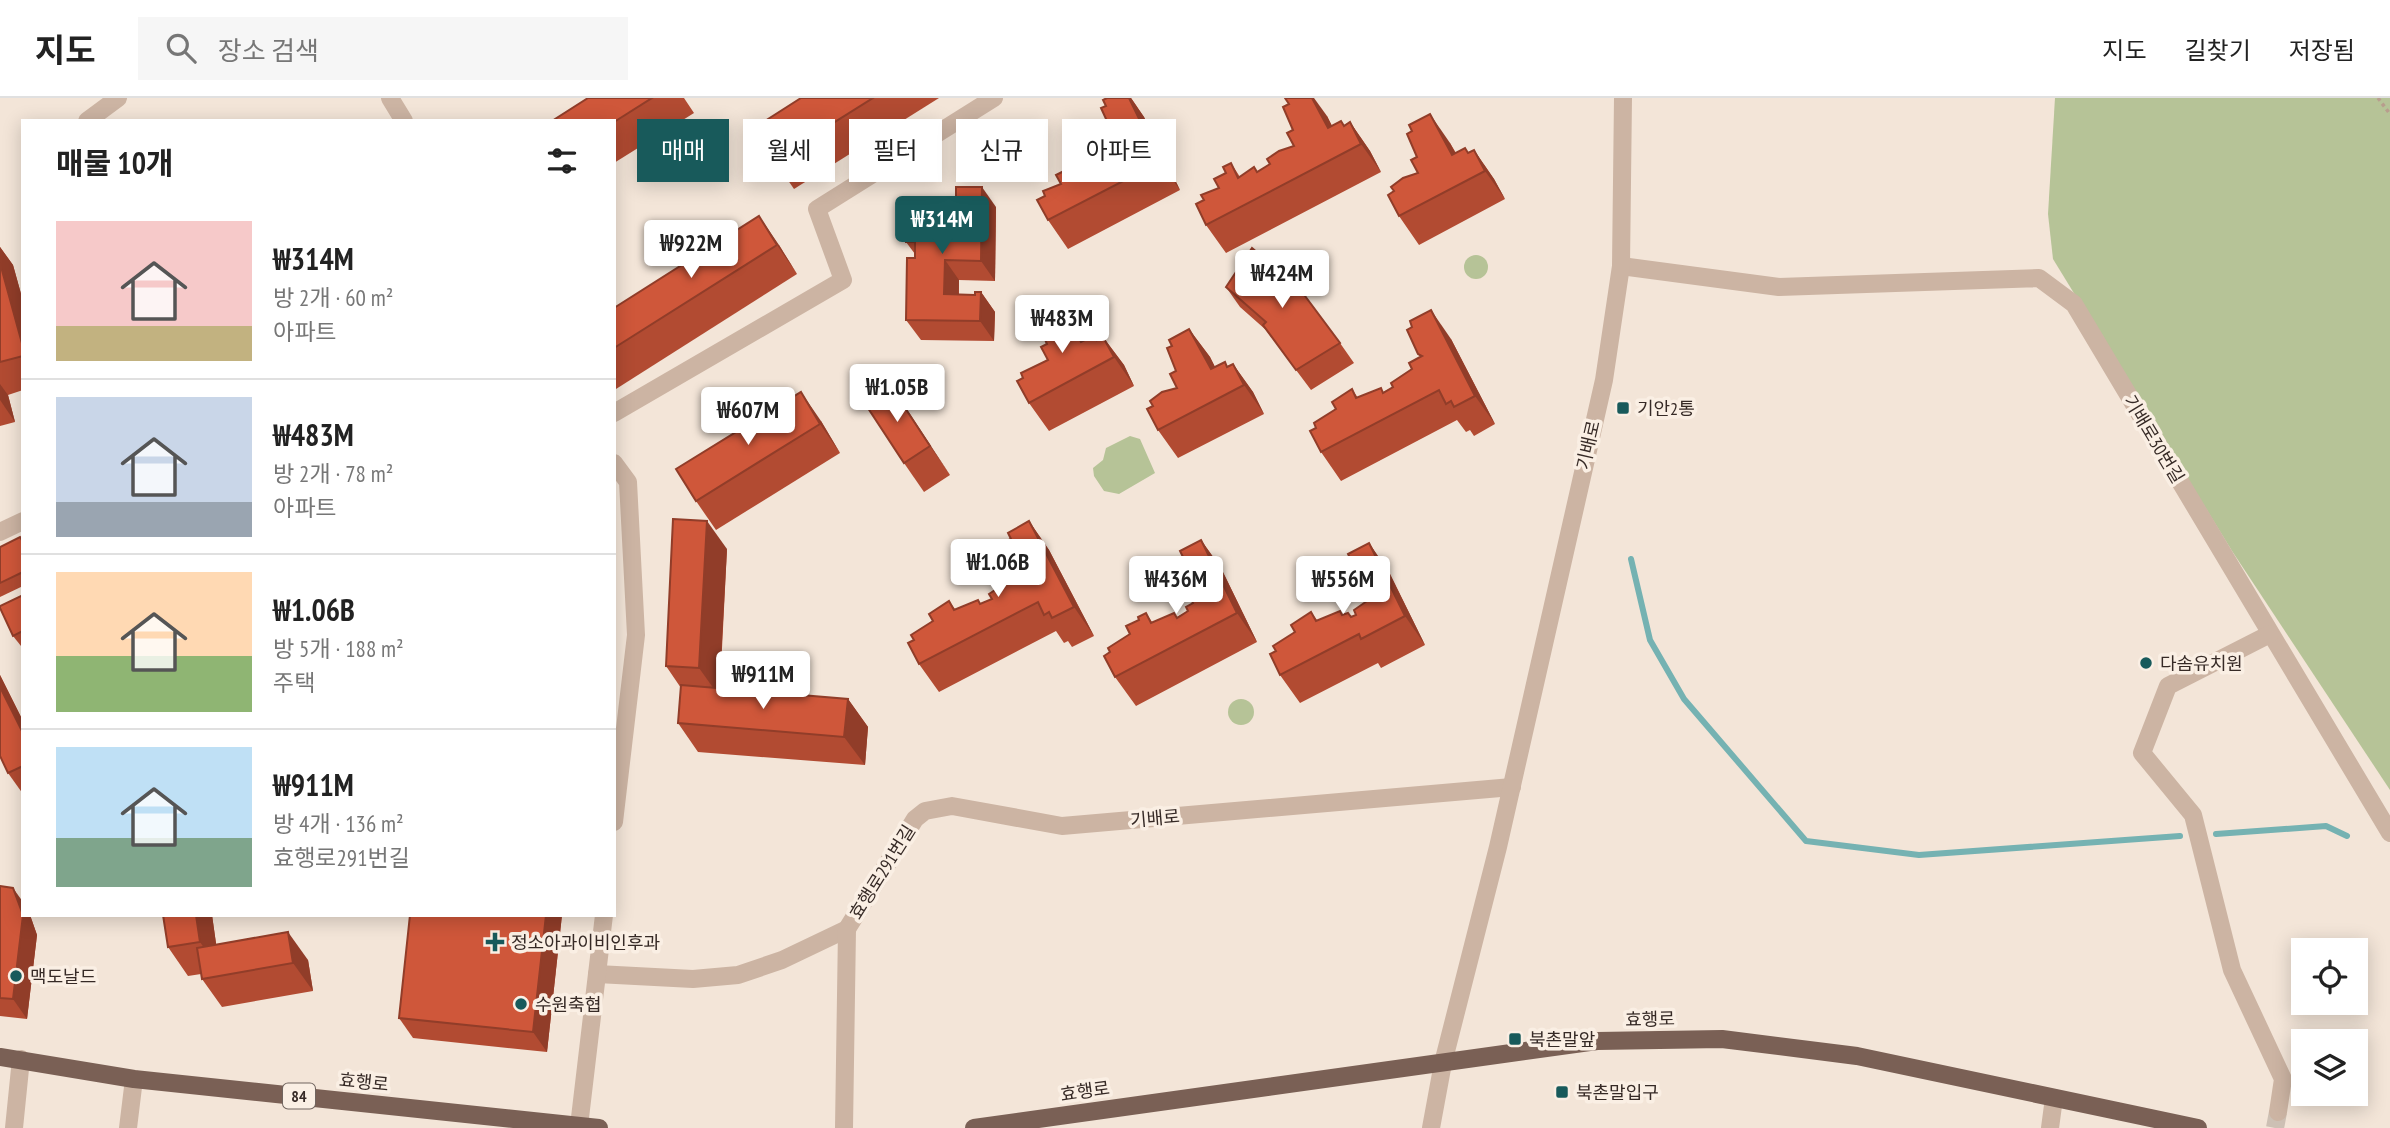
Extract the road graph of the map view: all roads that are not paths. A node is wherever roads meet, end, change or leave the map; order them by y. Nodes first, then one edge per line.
1 (118, 98) edge
2 (390, 98) edge
3 (994, 98) edge
4 (1623, 98) edge
5 (91, 119) edge
6 (403, 119) edge
7 (1621, 266) junction
8 (616, 412) edge
9 (616, 466) edge
10 (21, 522) edge
11 (0, 532) edge
12 (2270, 634) junction
13 (1512, 788) junction
14 (616, 805) edge
15 (925, 811) joint
16 (2390, 833) edge
17 (604, 917) edge
18 (847, 929) junction
19 (597, 974) junction
20 (0, 1057) edge
21 (21, 1059) junction
22 (1443, 1063) junction
23 (134, 1079) junction
24 (2054, 1098) junction
25 (2278, 1112) tunnel mouth
26 (579, 1126) junction
27 (14, 1128) edge
28 (128, 1128) edge
29 (598, 1128) edge
30 (844, 1128) edge
31 (974, 1128) edge
32 (1431, 1128) edge
33 (2050, 1128) edge
34 (2198, 1128) edge

1 - 5 street
2 - 6 street
3 - 8 street
4 - 7 street, 기배로
7 - 12 street, 기배로30번길
7 - 13 street, 기배로
9 - 14 street
10 - 11 street
12 - 16 street, 기배로30번길
12 - 25 street
13 - 15 street, 기배로
13 - 22 street, 기배로
15 - 18 street, 효행로291번길
17 - 19 street
18 - 19 street, 효행로291번길
18 - 30 street
19 - 26 street
20 - 21 main road, 효행로 / 84
21 - 23 main road, 효행로 / 84
21 - 27 street
22 - 24 main road, 효행로
22 - 31 main road, 효행로
22 - 32 street, 기배로
23 - 26 main road, 효행로 / 84
23 - 28 street
24 - 33 street
24 - 34 main road, 효행로
26 - 29 main road, 효행로 / 84

